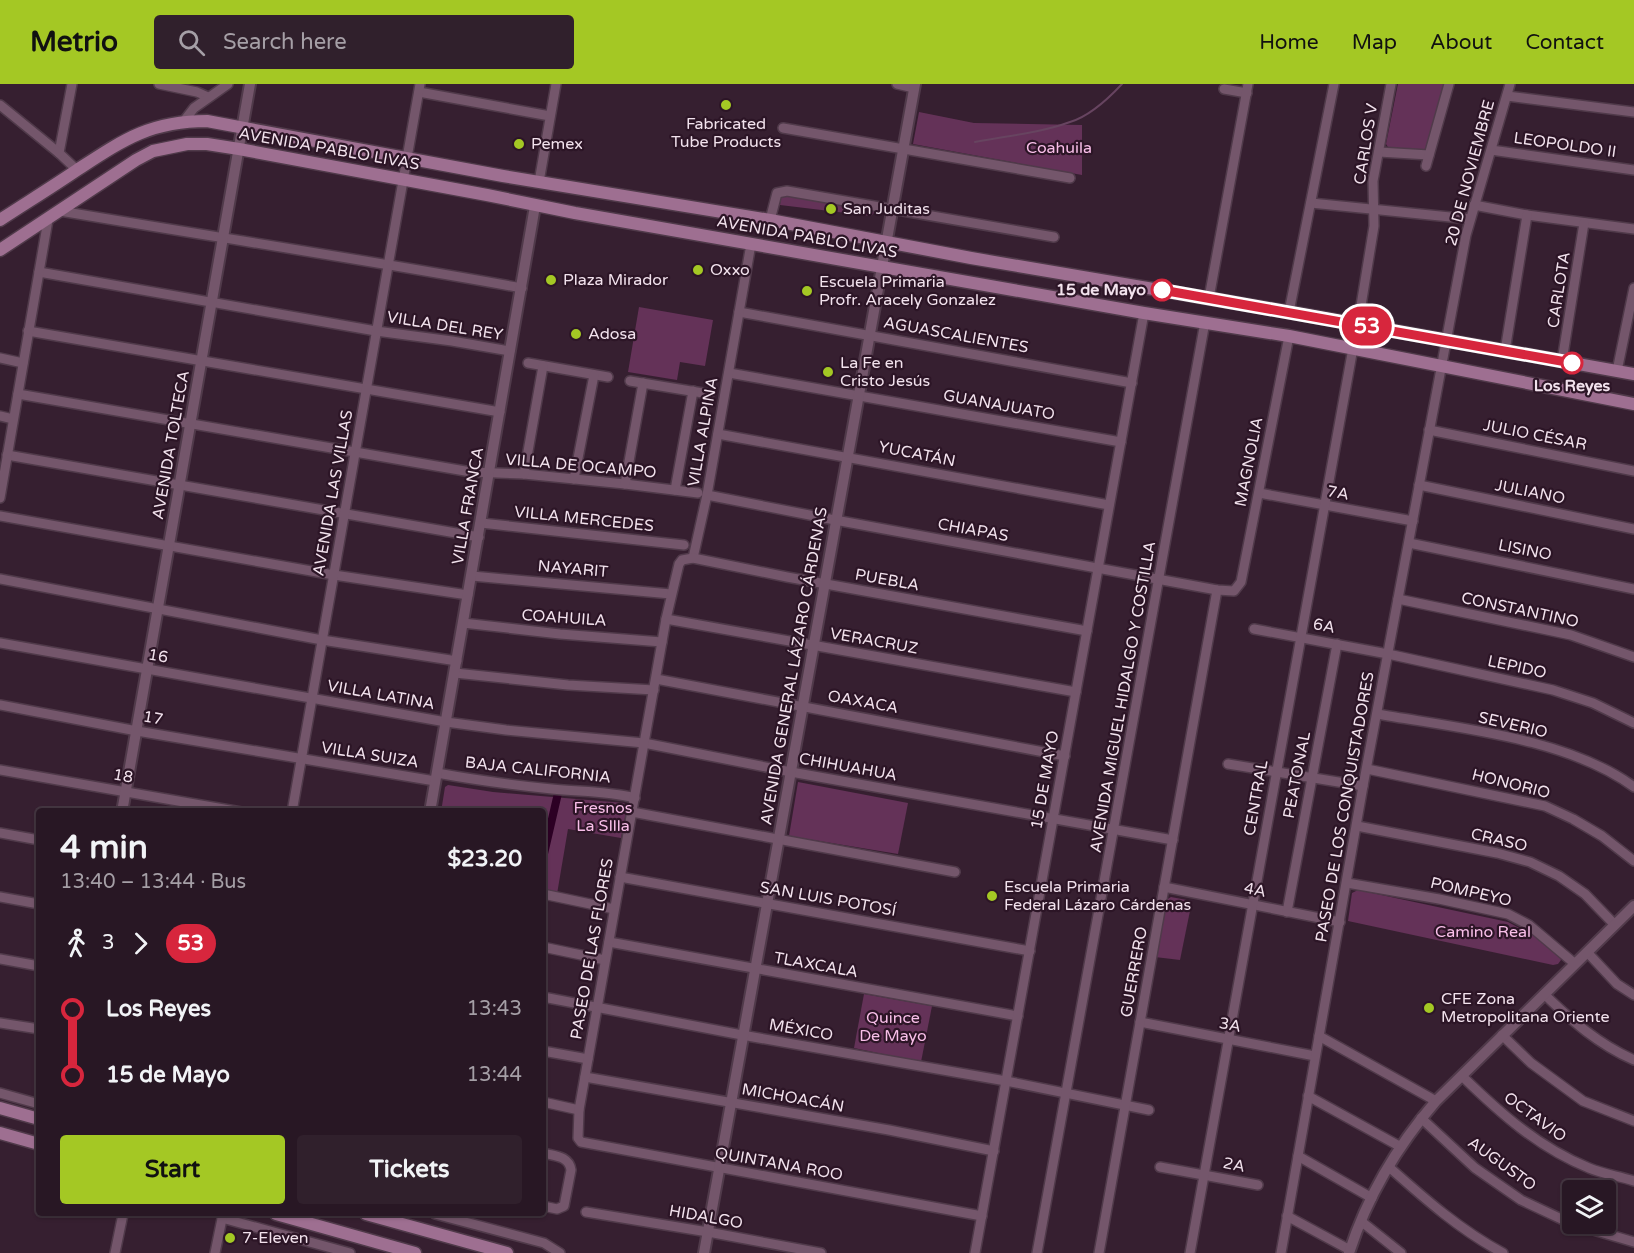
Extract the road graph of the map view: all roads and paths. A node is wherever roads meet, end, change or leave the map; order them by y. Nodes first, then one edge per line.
1 (72, 84) edge
2 (159, 84) edge
3 (228, 84) edge
4 (250, 84) edge
5 (556, 84) edge
6 (897, 84) edge
7 (1334, 84) edge
8 (1391, 84) edge
9 (1449, 84) edge
10 (1510, 84) edge
11 (914, 86) edge
12 (420, 88) edge
13 (1248, 88) edge
14 (1224, 89) dead end
15 (1507, 96) junction
16 (208, 97) junction
17 (0, 105) edge
18 (1634, 112) edge
19 (550, 116) junction
20 (184, 121) junction
21 (243, 127) junction
22 (783, 128) dead end
23 (238, 149) junction
24 (902, 150) junction
25 (1491, 150) junction
26 (1379, 152) junction
27 (59, 153) junction
28 (1429, 155) junction
29 (407, 158) junction
30 (1426, 166) dead end
31 (77, 170) junction
32 (1634, 171) edge
33 (1070, 178) dead end
34 (403, 179) junction
35 (539, 182) junction
36 (1311, 203) junction
37 (1474, 205) junction
38 (535, 206) junction
39 (1374, 209) junction
40 (891, 210) junction
41 (60, 211) junction
42 (1527, 215) junction
43 (1470, 219) junction
44 (0, 220) edge
45 (48, 220) junction
46 (770, 220) junction
47 (1584, 223) junction
48 (1634, 229) edge
49 (1054, 237) dead end
50 (222, 239) junction
51 (885, 242) junction
52 (751, 244) junction
53 (0, 250) edge
54 (388, 264) junction
55 (881, 267) junction
56 (39, 272) junction
57 (522, 288) junction
58 (1634, 288) edge
59 (1209, 298) junction
60 (212, 301) junction
61 (739, 312) junction
62 (1144, 312) junction
63 (1289, 312) junction
64 (1205, 322) junction
65 (1358, 324) junction
66 (28, 331) junction
67 (376, 331) junction
68 (870, 335) junction
69 (1288, 336) junction
70 (1446, 340) junction
71 (1353, 348) junction
72 (510, 351) junction
73 (1505, 351) junction
74 (0, 358) edge
75 (1562, 361) junction
76 (201, 362) junction
77 (23, 363) junction
78 (528, 363) dead end
79 (543, 366) junction
80 (1441, 367) junction
81 (1617, 371) junction
82 (729, 373) junction
83 (1634, 374) edge
84 (594, 375) junction
85 (608, 377) dead end
86 (630, 381) dead end
87 (1132, 382) junction
88 (643, 383) junction
89 (366, 389) junction
90 (693, 391) junction
91 (18, 394) junction
92 (709, 394) dead end
93 (858, 397) junction
94 (1634, 404) edge
95 (500, 412) junction
96 (0, 416) edge
97 (13, 419) junction
98 (190, 424) junction
99 (1429, 430) junction
100 (718, 434) junction
101 (1121, 442) junction
102 (355, 451) junction
103 (7, 454) junction
104 (847, 456) junction
105 (1634, 471) edge
106 (2, 472) edge
107 (489, 474) junction
108 (524, 474) junction
109 (574, 479) junction
110 (179, 484) junction
111 (625, 484) junction
112 (1419, 485) junction
113 (675, 490) junction
114 (1259, 493) junction
115 (702, 494) junction
116 (0, 498) edge
117 (1109, 505) junction
118 (1324, 506) junction
119 (345, 514) junction
120 (0, 516) edge
121 (835, 520) junction
122 (1413, 521) junction
123 (481, 523) junction
124 (1634, 529) edge
125 (479, 537) junction
126 (1409, 543) junction
127 (684, 545) dead end
128 (168, 546) junction
129 (693, 558) junction
130 (682, 560) joint
131 (1098, 568) junction
132 (334, 575) junction
133 (472, 576) junction
134 (0, 579) edge
135 (1159, 579) junction
136 (823, 584) junction
137 (1634, 589) edge
138 (1217, 590) junction
139 (1234, 591) joint
140 (671, 594) junction
141 (468, 596) junction
142 (1398, 599) junction
143 (157, 608) junction
144 (666, 619) junction
145 (463, 623) junction
146 (1254, 629) dead end
147 (1087, 632) junction
148 (1300, 637) junction
149 (322, 640) junction
150 (662, 642) junction
151 (0, 643) edge
152 (1337, 644) junction
153 (812, 645) junction
154 (1388, 654) junction
155 (1634, 657) edge
156 (457, 661) junction
157 (147, 669) junction
158 (455, 673) junction
159 (656, 679) junction
160 (654, 690) junction
161 (1076, 692) junction
162 (311, 698) junction
163 (0, 705) edge
164 (802, 706) junction
165 (1377, 714) junction
166 (446, 722) junction
167 (1634, 723) edge
168 (137, 731) junction
169 (644, 742) junction
170 (1065, 756) junction
171 (301, 759) junction
172 (1228, 764) dead end
173 (1367, 769) junction
174 (0, 770) edge
175 (1275, 771) junction
176 (790, 772) junction
177 (436, 777) junction
178 (1312, 778) junction
179 (1363, 786) junction
180 (1634, 787) edge
181 (126, 792) junction
182 (635, 798) junction
183 (123, 808) edge
184 (218, 808) edge
185 (293, 808) edge
186 (431, 808) edge
187 (632, 812) junction
188 (1053, 819) junction
189 (1357, 826) junction
190 (1113, 830) junction
191 (0, 833) edge
192 (36, 839) edge
193 (778, 839) junction
194 (1173, 840) junction
195 (1634, 861) edge
196 (955, 872) dead end
197 (620, 877) junction
198 (1347, 883) junction
199 (1164, 887) junction
200 (546, 895) edge
201 (0, 897) edge
202 (36, 903) edge
203 (767, 904) junction
204 (1252, 904) junction
205 (1634, 906) edge
206 (614, 909) junction
207 (1287, 912) junction
208 (1340, 922) junction
209 (1615, 925) junction
210 (609, 942) junction
211 (546, 948) edge
212 (1030, 951) junction
213 (1587, 952) junction
214 (0, 959) edge
215 (605, 960) junction
216 (1574, 963) junction
217 (36, 965) edge
218 (755, 969) junction
219 (1544, 994) junction
220 (1634, 995) edge
221 (546, 998) edge
222 (597, 1009) junction
223 (1018, 1016) junction
224 (1140, 1022) junction
225 (0, 1023) edge
226 (36, 1029) edge
227 (742, 1035) junction
228 (1502, 1035) junction
229 (1318, 1036) junction
230 (1228, 1040) junction
231 (546, 1052) edge
232 (1315, 1056) junction
233 (588, 1059) junction
234 (1634, 1060) edge
235 (585, 1077) junction
236 (1462, 1077) junction
237 (1006, 1081) junction
238 (1065, 1092) junction
239 (0, 1093) edge
240 (1308, 1096) junction
241 (1436, 1101) junction
242 (730, 1102) junction
243 (36, 1103) edge
244 (546, 1103) edge
245 (1126, 1104) junction
246 (0, 1108) edge
247 (579, 1110) junction
248 (1149, 1110) dead end
249 (36, 1118) edge
250 (1421, 1118) junction
251 (1634, 1121) edge
252 (0, 1133) edge
253 (577, 1134) joint
254 (36, 1143) edge
255 (1401, 1147) junction
256 (994, 1151) junction
257 (546, 1154) edge
258 (1298, 1156) junction
259 (1160, 1167) dead end
260 (1389, 1167) junction
261 (718, 1169) junction
262 (1204, 1175) junction
263 (1634, 1181) edge
264 (1258, 1185) dead end
265 (1372, 1198) junction
266 (546, 1207) edge
267 (586, 1212) dead end
268 (123, 1216) edge
269 (222, 1216) edge
270 (282, 1216) edge
271 (373, 1216) edge
272 (443, 1216) edge
273 (982, 1216) junction
274 (1287, 1216) junction
275 (1562, 1219) edge
276 (1362, 1222) junction
277 (708, 1232) junction
278 (1607, 1234) edge
279 (1634, 1242) edge
280 (383, 1249) edge
281 (326, 1250) edge
282 (1350, 1252) edge
283 (115, 1253) edge
284 (215, 1253) edge
285 (350, 1253) edge
286 (415, 1253) edge
287 (507, 1253) edge
288 (560, 1253) edge
289 (704, 1253) edge
290 (821, 1253) edge
291 (975, 1253) edge
292 (1037, 1253) edge
293 (1099, 1253) edge
294 (1190, 1253) edge
295 (1281, 1253) edge
296 (1401, 1253) edge
297 (1503, 1253) edge

1 - 27 street
2 - 16 street
3 - 16 street
4 - 21 street, AVENIDA TOLTECA
5 - 19 street
6 - 11 street
7 - 36 street
8 - 26 street, CARLOS V
9 - 28 street
10 - 15 street, 20 DE NOVIEMBRE
11 - 24 street, AVENIDA GENERAL LÁZARO CÁRDENAS
12 - 19 street
12 - 29 street
13 - 14 street
13 - 59 street
15 - 18 street
15 - 25 street, 20 DE NOVIEMBRE
16 - 20 street
17 - 27 street
19 - 35 street
20 - 21 main road, AVENIDA PABLO LIVAS
20 - 31 main road, AVENIDA PABLO LIVAS
21 - 23 street, AVENIDA TOLTECA
21 - 29 main road, AVENIDA PABLO LIVAS
22 - 24 street
23 - 34 main road, AVENIDA PABLO LIVAS
23 - 41 main road, AVENIDA PABLO LIVAS
23 - 50 street, AVENIDA TOLTECA
24 - 33 street
24 - 40 street, AVENIDA GENERAL LÁZARO CÁRDENAS
25 - 32 street, LEOPOLDO II
25 - 37 street, 20 DE NOVIEMBRE
26 - 28 street
26 - 39 street, CARLOS V
27 - 31 street
28 - 30 street
29 - 34 street
29 - 35 main road, AVENIDA PABLO LIVAS
31 - 44 main road, AVENIDA PABLO LIVAS
34 - 38 main road, AVENIDA PABLO LIVAS
34 - 54 street, AVENIDA LAS VILLAS
35 - 46 main road, AVENIDA PABLO LIVAS
36 - 39 street
36 - 63 street
37 - 42 street
37 - 43 street, 20 DE NOVIEMBRE
38 - 52 main road, AVENIDA PABLO LIVAS
38 - 57 street, VILLA FRANCA
39 - 43 street
39 - 65 street
40 - 46 street
40 - 49 street
40 - 51 street, AVENIDA GENERAL LÁZARO CÁRDENAS
41 - 45 main road, AVENIDA PABLO LIVAS
41 - 50 street
42 - 47 street
42 - 73 street
43 - 70 street, 20 DE NOVIEMBRE
45 - 53 main road, AVENIDA PABLO LIVAS
45 - 56 street
46 - 51 main road, AVENIDA PABLO LIVAS
47 - 48 street
47 - 75 street, CARLOTA
50 - 54 street
50 - 60 street, AVENIDA TOLTECA
51 - 55 street, AVENIDA GENERAL LÁZARO CÁRDENAS
51 - 59 main road, AVENIDA PABLO LIVAS
52 - 55 main road, AVENIDA PABLO LIVAS
52 - 61 street, VILLA ALPINA
54 - 57 street
54 - 67 street, AVENIDA LAS VILLAS
55 - 62 main road, AVENIDA PABLO LIVAS
55 - 68 street, AVENIDA GENERAL LÁZARO CÁRDENAS
56 - 60 street, VILLA DEL REY
56 - 66 street
57 - 72 street, VILLA FRANCA
58 - 81 street
59 - 63 main road, AVENIDA PABLO LIVAS
60 - 67 street, VILLA DEL REY
60 - 76 street, AVENIDA TOLTECA
61 - 68 street, AGUASCALIENTES
61 - 82 street, VILLA ALPINA
62 - 64 main road, AVENIDA PABLO LIVAS
62 - 87 street, 15 DE MAYO
63 - 65 main road, AVENIDA PABLO LIVAS
64 - 69 main road, AVENIDA PABLO LIVAS
64 - 135 street, AVENIDA MIGUEL HIDALGO Y COSTILLA
65 - 70 main road, AVENIDA PABLO LIVAS
66 - 76 street
66 - 77 street
67 - 72 street, VILLA DEL REY
67 - 89 street, AVENIDA LAS VILLAS
68 - 87 street, AGUASCALIENTES
68 - 93 street, AVENIDA GENERAL LÁZARO CÁRDENAS
69 - 71 main road, AVENIDA PABLO LIVAS
69 - 114 street, MAGNOLIA
70 - 73 main road, AVENIDA PABLO LIVAS
70 - 80 street, 20 DE NOVIEMBRE
71 - 80 main road, AVENIDA PABLO LIVAS
71 - 118 street, CENTRAL
72 - 95 street, VILLA FRANCA
73 - 75 main road, AVENIDA PABLO LIVAS
74 - 77 street
75 - 81 main road, AVENIDA PABLO LIVAS
76 - 89 street
76 - 98 street, AVENIDA TOLTECA
77 - 91 street
78 - 79 street
79 - 84 street
79 - 108 street
80 - 94 main road, AVENIDA PABLO LIVAS
80 - 99 street, PASEO DE LOS CONQUISTADORES
81 - 83 main road, AVENIDA PABLO LIVAS
82 - 93 street, GUANAJUATO
82 - 100 street, VILLA ALPINA
84 - 85 street
84 - 109 street
86 - 88 street
87 - 101 street, 15 DE MAYO
88 - 90 street
88 - 111 street
89 - 95 street
89 - 102 street, AVENIDA LAS VILLAS
90 - 92 street
90 - 113 street
91 - 97 street
91 - 98 street, VILLA DE OCAMPO
93 - 101 street, GUANAJUATO
93 - 104 street, AVENIDA GENERAL LÁZARO CÁRDENAS
95 - 107 street, VILLA FRANCA
96 - 97 street
97 - 103 street
98 - 102 street, VILLA DE OCAMPO
98 - 110 street, AVENIDA TOLTECA
99 - 105 street, JULIO CÉSAR
99 - 112 street, PASEO DE LOS CONQUISTADORES
100 - 104 street, YUCATÁN
100 - 115 street, VILLA ALPINA
101 - 117 street, 15 DE MAYO
102 - 107 street, VILLA DE OCAMPO
102 - 119 street, AVENIDA LAS VILLAS
103 - 106 street
103 - 110 street
104 - 117 street, YUCATÁN
104 - 121 street, AVENIDA GENERAL LÁZARO CÁRDENAS
106 - 116 street
107 - 108 street, VILLA DE OCAMPO
107 - 123 street, VILLA FRANCA
108 - 109 street, VILLA DE OCAMPO
109 - 111 street, VILLA DE OCAMPO
110 - 119 street
110 - 128 street, AVENIDA TOLTECA
111 - 113 street, VILLA DE OCAMPO
112 - 122 street, PASEO DE LOS CONQUISTADORES
112 - 124 street, JULIANO
113 - 115 street, VILLA DE OCAMPO
114 - 118 street, 7A
114 - 139 street, MAGNOLIA
115 - 121 street, CHIAPAS
115 - 129 street, VILLA ALPINA
117 - 131 street, 15 DE MAYO
118 - 122 street, 7A
118 - 148 street, CENTRAL
119 - 125 street
119 - 132 street, AVENIDA LAS VILLAS
120 - 128 street
121 - 131 street, CHIAPAS
121 - 136 street, AVENIDA GENERAL LÁZARO CÁRDENAS
122 - 126 street, PASEO DE LOS CONQUISTADORES
123 - 125 street, VILLA FRANCA
123 - 127 street, VILLA MERCEDES
125 - 133 street, VILLA FRANCA
126 - 137 street, LISINO
126 - 142 street, PASEO DE LOS CONQUISTADORES
128 - 132 street
128 - 143 street, AVENIDA TOLTECA
129 - 130 street, PUEBLA
129 - 136 street, PUEBLA
130 - 140 street, PASEO DE LAS FLORES
131 - 135 street, CHIAPAS
131 - 147 street, 15 DE MAYO
132 - 141 street
132 - 149 street, AVENIDA LAS VILLAS
133 - 140 street, NAYARIT
133 - 141 street, VILLA FRANCA
134 - 143 street
135 - 138 street, CHIAPAS
135 - 190 street, AVENIDA MIGUEL HIDALGO Y COSTILLA
136 - 147 street, PUEBLA
136 - 153 street, AVENIDA GENERAL LÁZARO CÁRDENAS
138 - 139 street, CHIAPAS
138 - 194 street, GUERRERO
140 - 144 street, PASEO DE LAS FLORES
141 - 145 street, VILLA FRANCA
142 - 154 street, PASEO DE LOS CONQUISTADORES
142 - 155 street, CONSTANTINO
143 - 149 street
143 - 157 street, AVENIDA TOLTECA
144 - 150 street, PASEO DE LAS FLORES
144 - 153 street, VERACRUZ
145 - 150 street, COAHUILA
145 - 156 street, VILLA FRANCA
146 - 148 street, 6A
147 - 161 street, 15 DE MAYO
148 - 152 street, 6A
148 - 175 street, CENTRAL
149 - 156 street
149 - 162 street, AVENIDA LAS VILLAS
150 - 159 street, PASEO DE LAS FLORES
151 - 157 street, 16
152 - 154 street, 6A
152 - 178 street, PEATONAL
153 - 161 street, VERACRUZ
153 - 164 street, AVENIDA GENERAL LÁZARO CÁRDENAS
154 - 165 street, PASEO DE LOS CONQUISTADORES
154 - 167 street, LEPIDO
156 - 158 street, VILLA FRANCA
157 - 162 street, 16
157 - 168 street, AVENIDA TOLTECA
158 - 160 street
158 - 166 street, VILLA FRANCA
159 - 160 street, PASEO DE LAS FLORES
159 - 164 street, OAXACA
160 - 169 street, PASEO DE LAS FLORES
161 - 170 street, 15 DE MAYO
162 - 166 street, VILLA LATINA
162 - 171 street, AVENIDA LAS VILLAS
163 - 168 street, 17
164 - 170 street, OAXACA
164 - 176 street, AVENIDA GENERAL LÁZARO CÁRDENAS
165 - 173 street, PASEO DE LOS CONQUISTADORES
165 - 180 street, SEVERIO
166 - 169 street, CHIHUAHUA
166 - 177 street, VILLA FRANCA
168 - 171 street, 17
168 - 181 street, AVENIDA TOLTECA
169 - 176 street, CHIHUAHUA
169 - 182 street, PASEO DE LAS FLORES
170 - 188 street, 15 DE MAYO
171 - 177 street, VILLA SUIZA
171 - 185 street, AVENIDA LAS VILLAS
172 - 175 street
173 - 179 street, PASEO DE LOS CONQUISTADORES
173 - 195 street, HONORIO
174 - 181 street, 18
175 - 178 street
175 - 204 street, CENTRAL
176 - 188 street, CHIHUAHUA
176 - 193 street, AVENIDA GENERAL LÁZARO CÁRDENAS
177 - 182 street, BAJA CALIFORNIA
177 - 186 street, VILLA FRANCA
178 - 179 street
178 - 207 street, PEATONAL
179 - 189 street, PASEO DE LOS CONQUISTADORES
181 - 183 street, AVENIDA TOLTECA
181 - 184 street, 18
182 - 187 street, PASEO DE LAS FLORES
187 - 193 street
187 - 197 street, PASEO DE LAS FLORES
188 - 190 street, CHIHUAHUA
188 - 212 street, 15 DE MAYO
189 - 198 street, PASEO DE LOS CONQUISTADORES
189 - 209 street, CRASO
190 - 194 street, CHIHUAHUA
190 - 238 street, AVENIDA MIGUEL HIDALGO Y COSTILLA
191 - 192 street
193 - 196 street
193 - 203 street, AVENIDA GENERAL LÁZARO CÁRDENAS
194 - 199 street, GUERRERO
197 - 203 street, SAN LUIS POTOSÍ
197 - 206 street, PASEO DE LAS FLORES
198 - 208 street, PASEO DE LOS CONQUISTADORES
198 - 216 street, POMPEYO
199 - 204 street, 4A
199 - 224 street, GUERRERO
200 - 206 street
201 - 202 street
203 - 212 street, SAN LUIS POTOSÍ
203 - 218 street, AVENIDA GENERAL LÁZARO CÁRDENAS
204 - 207 street, 4A
204 - 230 street, CENTRAL
205 - 209 street
206 - 210 street, PASEO DE LAS FLORES
207 - 208 street, 4A
208 - 229 street, PASEO DE LOS CONQUISTADORES
209 - 213 street
210 - 215 street, PASEO DE LAS FLORES
210 - 218 street, TLAXCALA
211 - 215 street
212 - 223 street, 15 DE MAYO
213 - 216 street
213 - 220 street
214 - 217 street
215 - 222 street, PASEO DE LAS FLORES
216 - 219 street
218 - 223 street, TLAXCALA
218 - 227 street, AVENIDA GENERAL LÁZARO CÁRDENAS
219 - 228 street
219 - 234 street
221 - 222 street, MÉXICO
222 - 227 street, MÉXICO
222 - 233 street, PASEO DE LAS FLORES
223 - 237 street, 15 DE MAYO
224 - 230 street, 3A
224 - 245 street, GUERRERO
225 - 226 street
227 - 237 street, MÉXICO
227 - 242 street, AVENIDA GENERAL LÁZARO CÁRDENAS
228 - 236 street
228 - 251 street
229 - 232 street, PASEO DE LOS CONQUISTADORES
229 - 241 street
230 - 232 street, 3A
230 - 262 street, CENTRAL
231 - 233 street
232 - 240 street, PASEO DE LOS CONQUISTADORES
233 - 235 street, PASEO DE LAS FLORES
235 - 242 street, MICHOACÁN
235 - 247 street, PASEO DE LAS FLORES
236 - 241 street
236 - 263 street, OCTAVIO
237 - 238 street, MÉXICO
237 - 256 street, 15 DE MAYO
238 - 245 street, MÉXICO
238 - 292 street, AVENIDA MIGUEL HIDALGO Y COSTILLA
239 - 243 street
240 - 255 street
240 - 258 street, PASEO DE LOS CONQUISTADORES
241 - 250 street
242 - 256 street, MICHOACÁN
242 - 261 street, AVENIDA GENERAL LÁZARO CÁRDENAS
244 - 247 street
245 - 248 street, MÉXICO
245 - 293 street, GUERRERO
246 - 249 main road
247 - 253 street, PASEO DE LAS FLORES
250 - 255 street
250 - 275 street, AUGUSTO
252 - 254 main road
253 - 261 street, QUINTANA ROO
255 - 260 street
256 - 273 street, 15 DE MAYO
257 - 266 street
258 - 265 street
258 - 274 street, PASEO DE LOS CONQUISTADORES
259 - 262 street, 2A
260 - 265 street
260 - 297 street
261 - 273 street, QUINTANA ROO
261 - 277 street, AVENIDA GENERAL LÁZARO CÁRDENAS
262 - 264 street, 2A
262 - 294 street, CENTRAL
265 - 276 street
267 - 277 street, HIDALGO
268 - 283 street
269 - 281 street
269 - 284 street
270 - 280 main road
271 - 287 main road
272 - 288 street
273 - 291 street, 15 DE MAYO
274 - 282 street
274 - 295 street, PASEO DE LOS CONQUISTADORES
276 - 282 street
276 - 296 street
277 - 289 street, AVENIDA GENERAL LÁZARO CÁRDENAS
277 - 290 street, HIDALGO
278 - 279 street, AUGUSTO
280 - 286 main road
281 - 285 street

